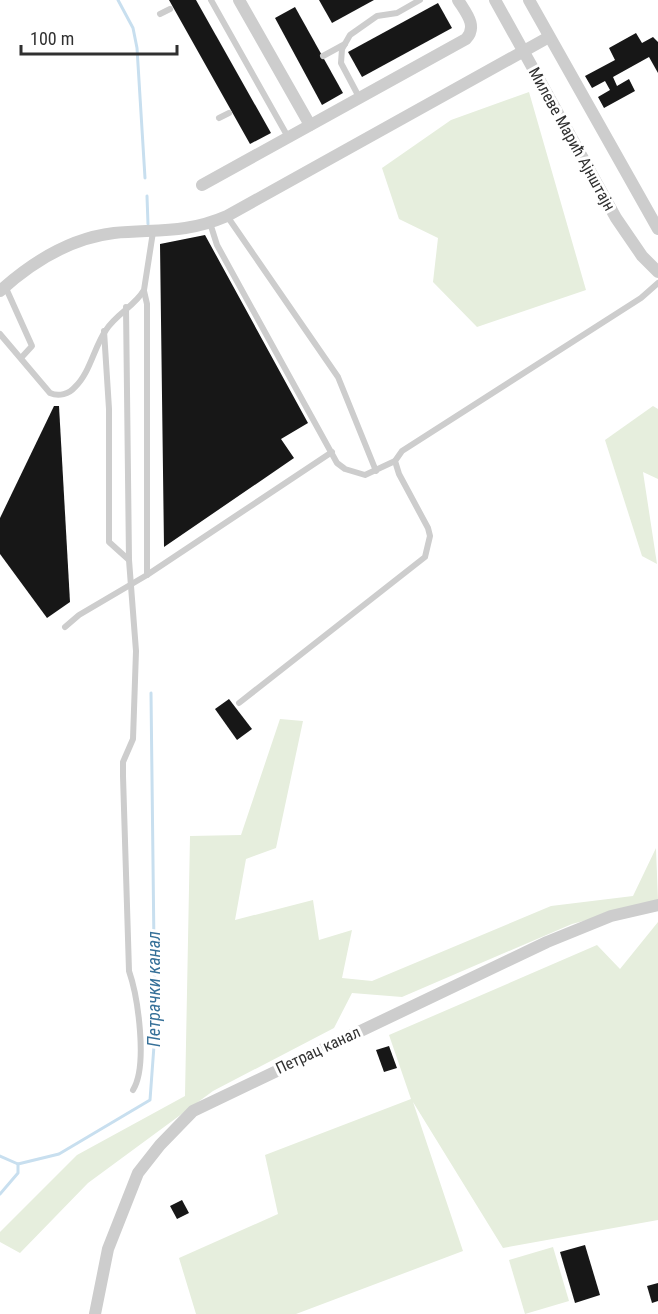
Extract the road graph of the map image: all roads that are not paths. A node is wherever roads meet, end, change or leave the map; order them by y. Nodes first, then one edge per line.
1 (211, 0) edge
2 (239, 0) edge
3 (403, 0) edge
4 (420, 0) edge
5 (458, 0) edge
6 (495, 0) edge
7 (529, 0) edge
8 (407, 7) junction
9 (170, 9) dead end
10 (160, 14) dead end
11 (549, 37) junction
12 (344, 46) junction
13 (524, 52) junction
14 (323, 56) dead end
15 (359, 97) junction
16 (229, 113) dead end
17 (219, 118) dead end
18 (310, 125) junction
19 (288, 137) junction
20 (202, 185) dead end
21 (227, 216) junction
22 (210, 223) junction
23 (657, 226) edge
24 (153, 232) junction
25 (658, 272) edge
26 (658, 283) edge
27 (3, 288) edge
28 (144, 290) junction
29 (126, 307) junction
30 (104, 331) junction
31 (0, 334) edge
32 (21, 358) junction
33 (332, 452) junction
34 (395, 461) junction
35 (376, 471) junction
36 (129, 560) junction
37 (147, 575) junction
38 (129, 585) junction
39 (65, 627) dead end
40 (239, 703) dead end
41 (658, 905) edge
42 (133, 1090) dead end
43 (95, 1314) edge

1 - 19 lane
2 - 18 street
3 - 8 lane
4 - 8 lane
5 - 15 street
6 - 13 street, Милеве Марић Ајнштајн
7 - 11 street, Милеве Марић Ајнштајн
8 - 12 lane
9 - 10 lane
11 - 13 street
11 - 23 street, Милеве Марић Ајнштајн
12 - 14 lane
12 - 15 lane
13 - 21 street
13 - 25 street, Милеве Марић Ајнштајн
15 - 18 street
16 - 17 lane
18 - 19 street
19 - 20 street
21 - 22 street
21 - 35 lane
22 - 24 street
22 - 33 lane
24 - 27 street
24 - 28 lane
26 - 34 lane
27 - 32 lane
28 - 29 lane
28 - 37 lane
29 - 30 lane
29 - 36 lane
30 - 32 lane
30 - 36 lane
31 - 32 lane
33 - 35 lane
33 - 37 lane
34 - 35 lane
34 - 40 lane
36 - 38 lane
37 - 38 lane
38 - 39 lane
38 - 42 lane
41 - 43 street, Петрац канал

